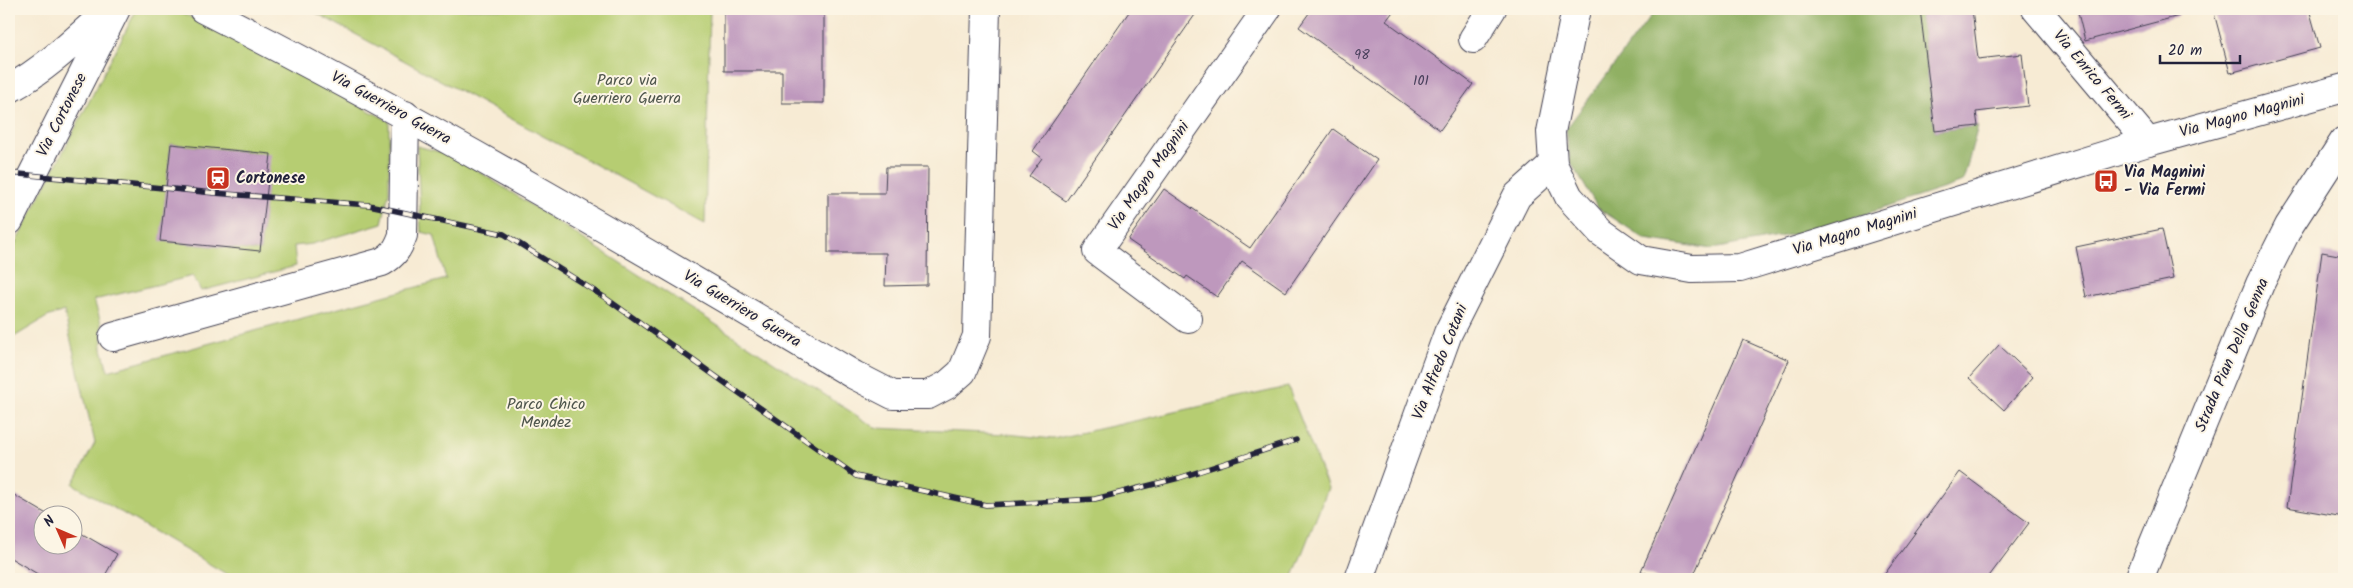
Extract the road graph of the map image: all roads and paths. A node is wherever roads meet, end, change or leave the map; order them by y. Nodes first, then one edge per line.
1 (110, 9) edge
2 (116, 9) edge
3 (203, 9) edge
4 (986, 9) edge
5 (1267, 9) edge
6 (1492, 9) edge
7 (1576, 9) edge
8 (2036, 9) edge
9 (1473, 39) dead end
10 (2344, 88) edge
11 (9, 89) edge
12 (405, 114) junction
13 (2344, 141) edge
14 (2148, 142) junction
15 (1553, 164) junction
16 (10, 207) edge
17 (1188, 319) dead end
18 (113, 337) dead end
19 (1359, 579) edge
20 (2139, 579) edge

1 - 11 street
2 - 16 street, Via Cortonese
3 - 12 street, Via Guerriero Guerra
4 - 12 street, Via Guerriero Guerra
5 - 17 street, Via Magno Magnini
6 - 9 street
7 - 15 street, Via Magno Magnini
8 - 14 street, Via Enrico Fermi
10 - 14 street, Via Magno Magnini
12 - 18 street
13 - 20 street, Strada Pian Della Genna
14 - 15 street, Via Magno Magnini
15 - 19 street, Via Alfredo Cotani

